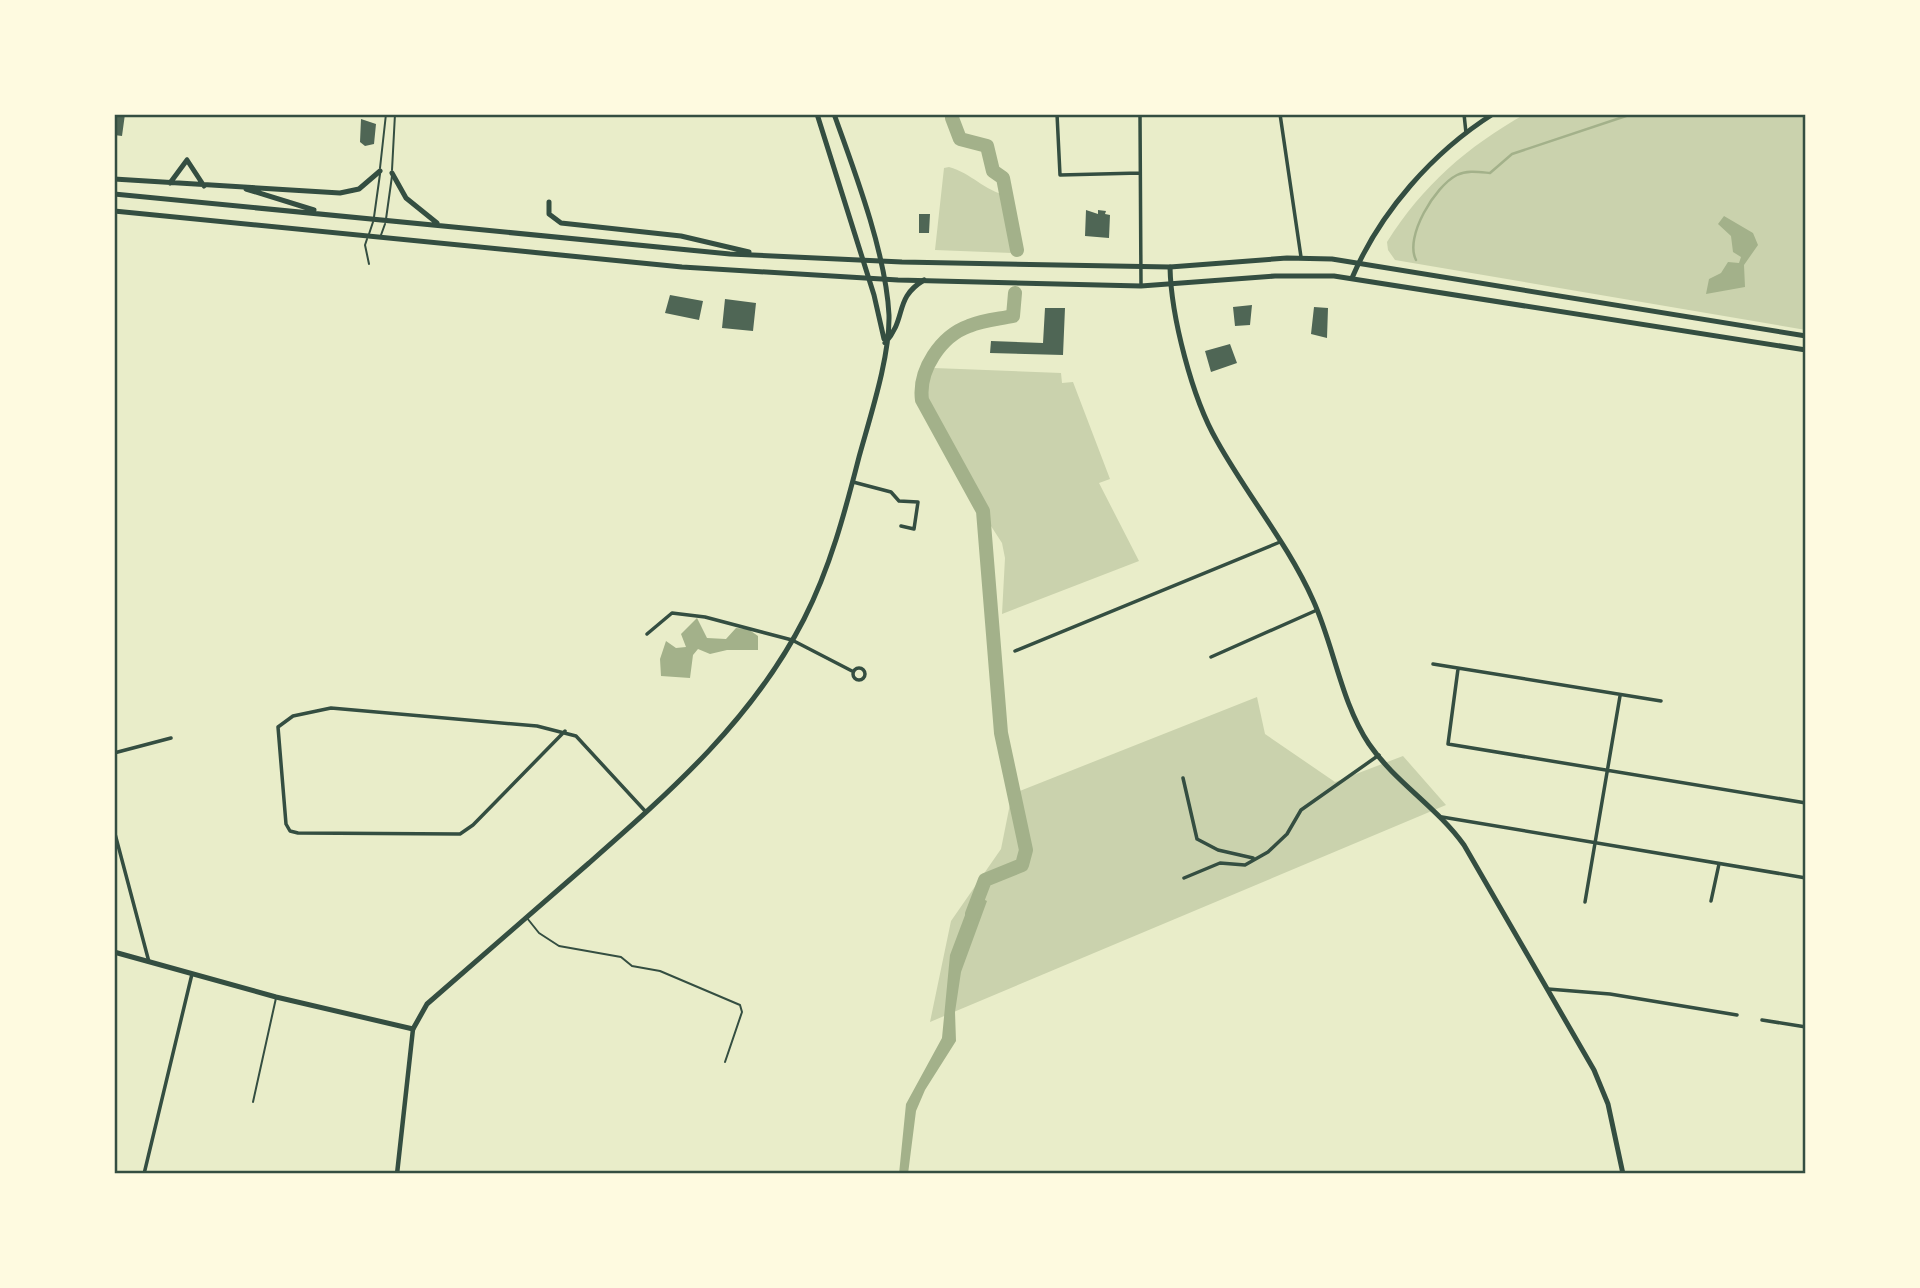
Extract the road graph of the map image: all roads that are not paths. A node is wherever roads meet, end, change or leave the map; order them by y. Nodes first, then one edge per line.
1 (386, 114) edge
2 (394, 114) edge
3 (817, 114) edge
4 (834, 114) edge
5 (1057, 114) edge
6 (1140, 114) edge
7 (1280, 114) edge
8 (1464, 114) edge
9 (1493, 114) edge
10 (1466, 133) junction
11 (380, 171) junction
12 (392, 173) junction
13 (1141, 173) junction
14 (114, 179) edge
15 (170, 183) junction
16 (204, 186) junction
17 (240, 187) junction
18 (114, 194) edge
19 (549, 202) dead end
20 (114, 211) edge
21 (325, 214) junction
22 (374, 218) junction
23 (386, 220) junction
24 (440, 225) junction
25 (369, 235) junction
26 (381, 236) junction
27 (759, 255) junction
28 (1301, 257) junction
29 (863, 260) junction
30 (880, 261) junction
31 (1358, 263) junction
32 (369, 264) dead end
33 (1142, 267) junction
34 (1170, 267) junction
35 (869, 278) junction
36 (1352, 278) junction
37 (883, 279) junction
38 (924, 280) junction
39 (1141, 286) junction
40 (1171, 286) junction
41 (1685, 316) junction
42 (1682, 330) junction
43 (1806, 336) edge
44 (885, 342) junction
45 (1806, 350) edge
46 (853, 482) junction
47 (901, 526) dead end
48 (1280, 542) junction
49 (1317, 610) junction
50 (647, 634) dead end
51 (792, 640) junction
52 (1015, 651) dead end
53 (1211, 657) dead end
54 (1433, 664) dead end
55 (1458, 669) junction
56 (852, 671) dead end
57 (1620, 695) junction
58 (1661, 701) dead end
59 (565, 732) junction
60 (171, 738) dead end
61 (114, 753) edge
62 (1379, 755) junction
63 (1608, 769) junction
64 (1183, 778) dead end
65 (1806, 803) edge
66 (646, 813) junction
67 (1442, 817) junction
68 (114, 830) edge
69 (1595, 842) junction
70 (1256, 858) junction
71 (1719, 864) junction
72 (1184, 878) dead end
73 (1806, 878) edge
74 (1712, 901) dead end
75 (1585, 902) dead end
76 (526, 917) junction
77 (114, 952) edge
78 (149, 962) junction
79 (192, 974) junction
80 (1546, 989) junction
81 (276, 997) junction
82 (1737, 1015) dead end
83 (1762, 1020) dead end
84 (1806, 1027) edge
85 (413, 1029) junction
86 (725, 1062) dead end
87 (253, 1102) dead end
88 (144, 1174) edge
89 (397, 1174) edge
90 (1623, 1174) edge

1 - 11 lane
2 - 12 lane
3 - 29 main road
4 - 30 main road
5 - 13 street
6 - 13 street
7 - 28 street
8 - 10 street
9 - 10 main road
10 - 31 main road
11 - 17 main road
11 - 22 lane
12 - 23 lane
12 - 24 main road
13 - 33 street
14 - 15 main road
15 - 16 main road
15 - 16 main road
16 - 17 main road
17 - 21 main road
18 - 21 main road
19 - 27 main road
20 - 25 main road
21 - 22 main road
22 - 23 main road
22 - 25 lane
23 - 24 main road
23 - 26 lane
24 - 27 main road
25 - 26 main road
25 - 32 lane
26 - 35 main road
27 - 29 main road
28 - 31 main road
28 - 34 main road
29 - 30 main road
29 - 35 main road
30 - 33 main road
30 - 37 main road
31 - 36 main road
31 - 41 main road
33 - 34 main road
33 - 39 street
34 - 40 main road
35 - 37 main road
35 - 44 main road
36 - 40 main road
36 - 42 main road
37 - 38 main road
37 - 44 main road
38 - 39 main road
38 - 44 main road
39 - 40 main road
40 - 48 main road
41 - 42 main road
41 - 43 main road
42 - 45 main road
44 - 46 main road
46 - 47 street
46 - 51 main road
48 - 49 main road
48 - 52 street
49 - 53 street
49 - 62 main road
50 - 51 street
51 - 56 street
51 - 66 main road
54 - 55 street
55 - 57 street
55 - 63 street
57 - 58 street
57 - 63 street
59 - 59 street
59 - 66 street
60 - 61 street
62 - 67 main road
62 - 70 street
63 - 65 street
63 - 69 street
64 - 70 street
66 - 76 main road
67 - 69 street
67 - 80 main road
68 - 78 street
69 - 71 street
69 - 75 street
70 - 72 street
71 - 73 street
71 - 74 street
76 - 85 main road
76 - 86 lane
77 - 78 main road
78 - 79 main road
79 - 81 main road
79 - 88 street
80 - 82 street
80 - 90 main road
81 - 85 main road
81 - 87 lane
83 - 84 street
85 - 89 street

